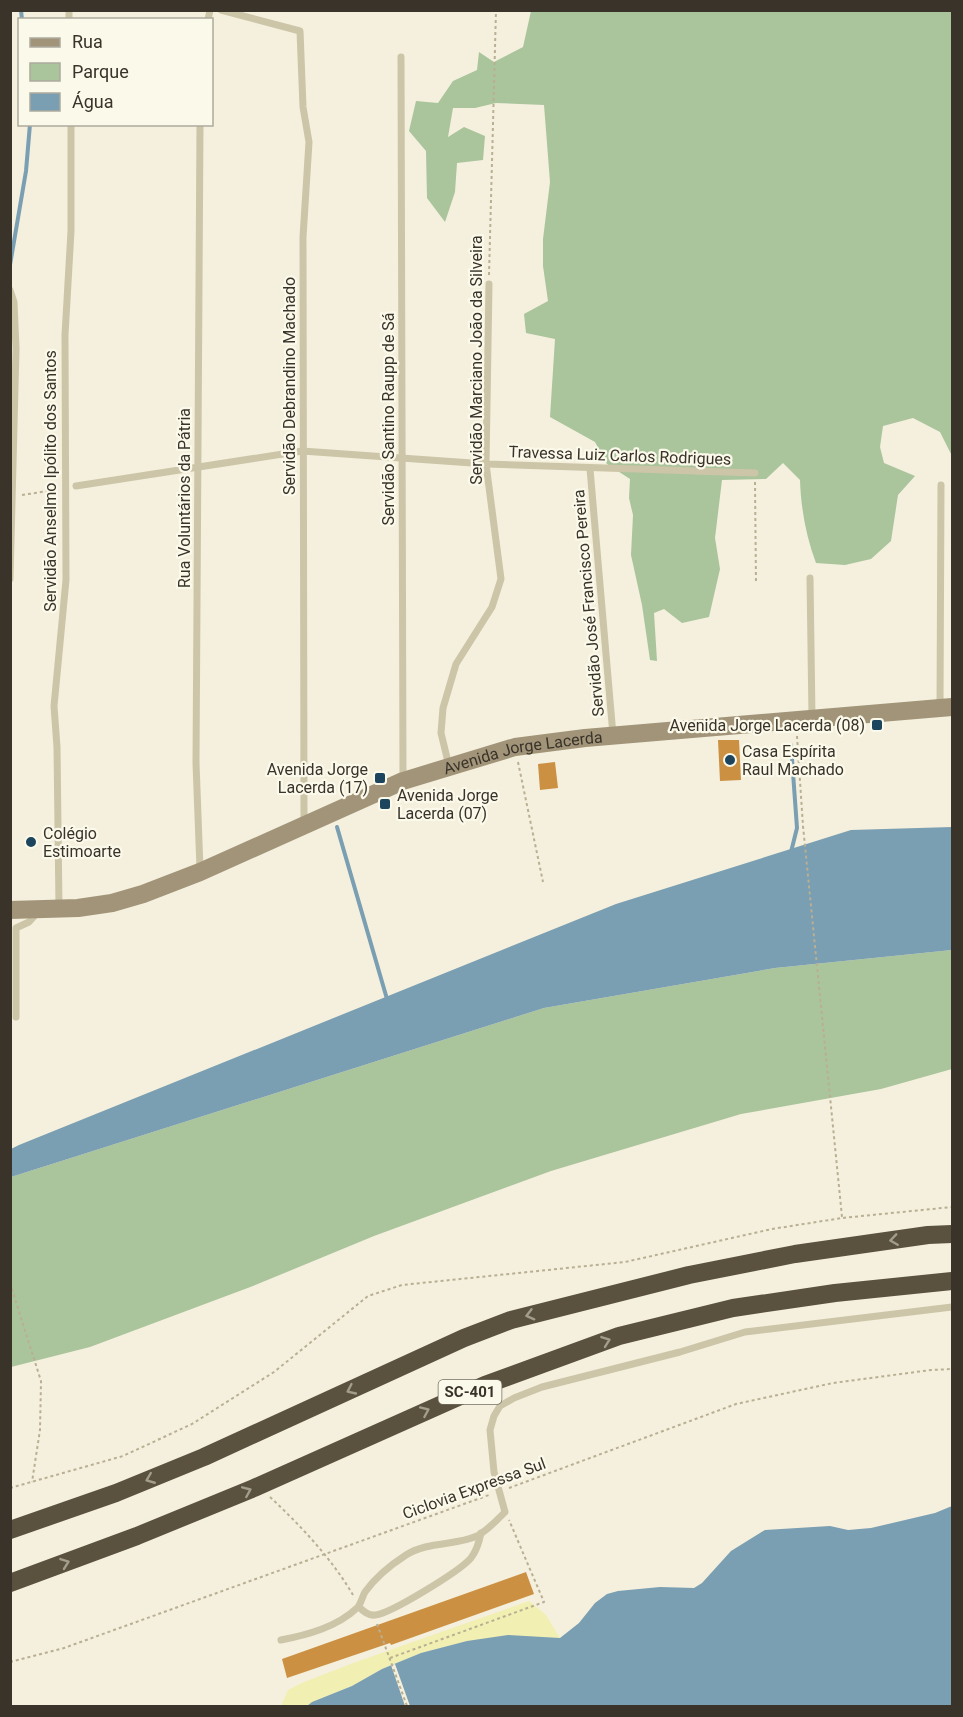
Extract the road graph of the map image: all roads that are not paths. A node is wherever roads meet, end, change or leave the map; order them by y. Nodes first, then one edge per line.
1 (221, 10) edge
2 (401, 57) dead end
3 (71, 126) edge
4 (200, 126) edge
5 (489, 284) road end
6 (10, 290) edge
7 (302, 451) junction
8 (402, 459) junction
9 (486, 464) junction
10 (198, 466) junction
11 (590, 468) junction
12 (755, 473) road end
13 (941, 485) dead end
14 (76, 486) dead end
15 (12, 511) edge
16 (810, 578) dead end
17 (10, 579) edge
18 (946, 707) edge
19 (804, 720) junction
20 (613, 736) junction
21 (449, 766) junction
22 (403, 781) junction
23 (304, 825) junction
24 (200, 872) junction
25 (12, 908) edge
26 (39, 910) junction
27 (59, 910) junction
28 (16, 1017) dead end
29 (952, 1234) edge
30 (952, 1281) edge
31 (952, 1307) edge
32 (10, 1530) edge
33 (481, 1533) junction
34 (10, 1583) edge
35 (359, 1607) junction
36 (281, 1640) dead end

1 - 7 lane, Servidão Debrandino Machado
2 - 8 lane, Servidão Santino Raupp de Sá
3 - 27 lane, Servidão Anselmo Ipólito dos Santos
4 - 10 lane, Rua Voluntários da Pátria
5 - 9 lane, Servidão Marciano João da Silveira
6 - 15 lane
7 - 8 lane, Travessa Luiz Carlos Rodrigues
7 - 10 lane, Travessa Luiz Carlos Rodrigues
7 - 23 lane, Servidão Debrandino Machado
8 - 9 lane, Travessa Luiz Carlos Rodrigues
8 - 22 lane, Servidão Santino Raupp de Sá
9 - 11 lane, Travessa Luiz Carlos Rodrigues
9 - 21 lane, Servidão Marciano João da Silveira
10 - 14 lane, Travessa Luiz Carlos Rodrigues
10 - 24 lane, Rua Voluntários da Pátria
11 - 12 lane, Travessa Luiz Carlos Rodrigues
11 - 20 lane, Servidão José Francisco Pereira
13 - 18 lane
15 - 17 lane
16 - 19 lane
18 - 19 main road, Avenida Jorge Lacerda
19 - 20 main road, Avenida Jorge Lacerda
20 - 21 main road, Avenida Jorge Lacerda
21 - 22 main road, Avenida Jorge Lacerda
22 - 23 main road, Avenida Jorge Lacerda
23 - 24 main road, Avenida Jorge Lacerda
24 - 27 main road, Avenida Jorge Lacerda
25 - 26 main road, Avenida Jorge Lacerda
26 - 27 main road, Avenida Jorge Lacerda
26 - 28 lane
29 -> 32 highway
34 -> 30 highway, SC-401
31 - 33 lane
33 - 35 lane
33 - 35 lane
35 - 36 lane

